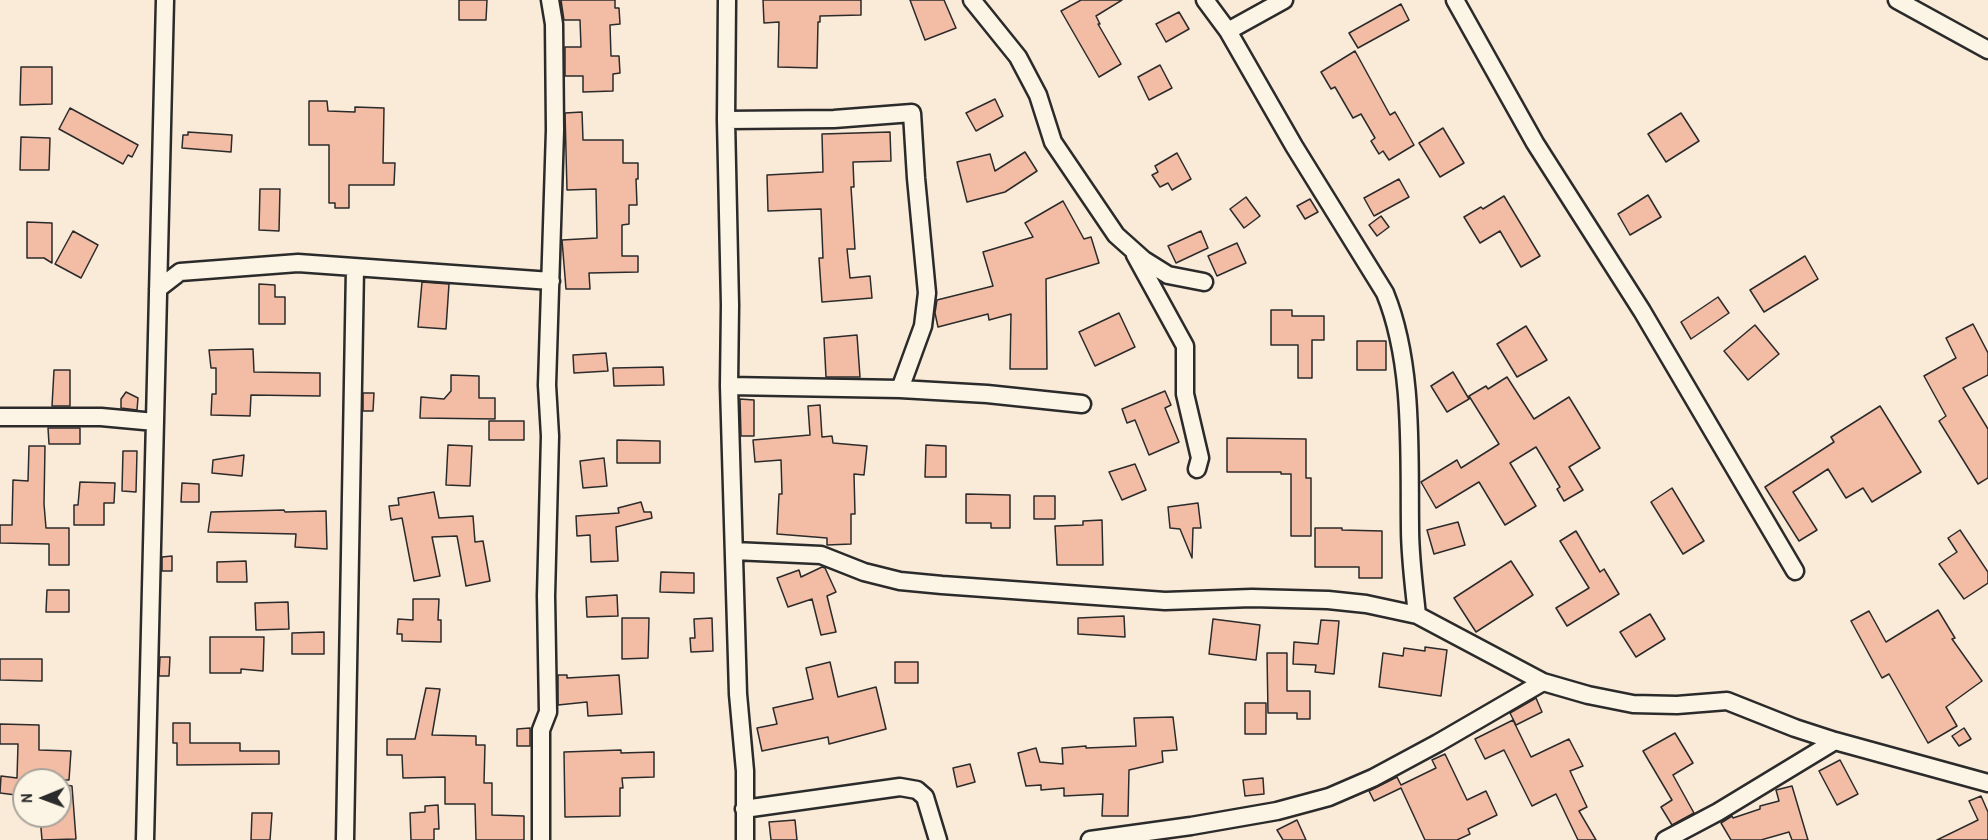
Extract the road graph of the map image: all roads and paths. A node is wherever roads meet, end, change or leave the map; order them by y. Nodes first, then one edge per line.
1 (165, 0) edge
2 (550, 0) edge
3 (727, 0) edge
4 (972, 0) edge
5 (1205, 0) edge
6 (1284, 0) edge
7 (1455, 0) edge
8 (1897, 0) edge
9 (1228, 32) junction
10 (1988, 50) edge
11 (726, 120) junction
12 (1132, 249) junction
13 (355, 268) junction
14 (551, 281) junction
15 (1204, 282) dead end
16 (158, 289) junction
17 (729, 386) junction
18 (900, 389) junction
19 (1082, 404) dead end
20 (0, 417) edge
21 (155, 422) junction
22 (1197, 468) dead end
23 (734, 551) junction
24 (1795, 571) dead end
25 (1417, 615) junction
26 (1543, 682) junction
27 (1835, 741) junction
28 (1988, 783) edge
29 (744, 809) junction
30 (1161, 835) edge
31 (145, 840) edge
32 (345, 840) edge
33 (541, 840) edge
34 (745, 840) edge
35 (938, 840) edge
36 (1090, 840) edge
37 (1665, 840) edge

1 - 16 street
2 - 14 street
3 - 11 street
4 - 12 street
5 - 9 street
6 - 9 street
7 - 24 street
8 - 10 street
9 - 25 street
11 - 17 street
11 - 18 street
12 - 15 street
12 - 22 street
13 - 14 street
13 - 16 street
13 - 32 street
14 - 33 street
16 - 21 street
17 - 18 street
17 - 23 street
18 - 19 street
20 - 21 street
21 - 31 street
23 - 25 street
23 - 29 street
25 - 26 street
26 - 27 street
26 - 30 street
27 - 28 street
27 - 37 street
29 - 34 street
29 - 35 street
30 - 36 street

